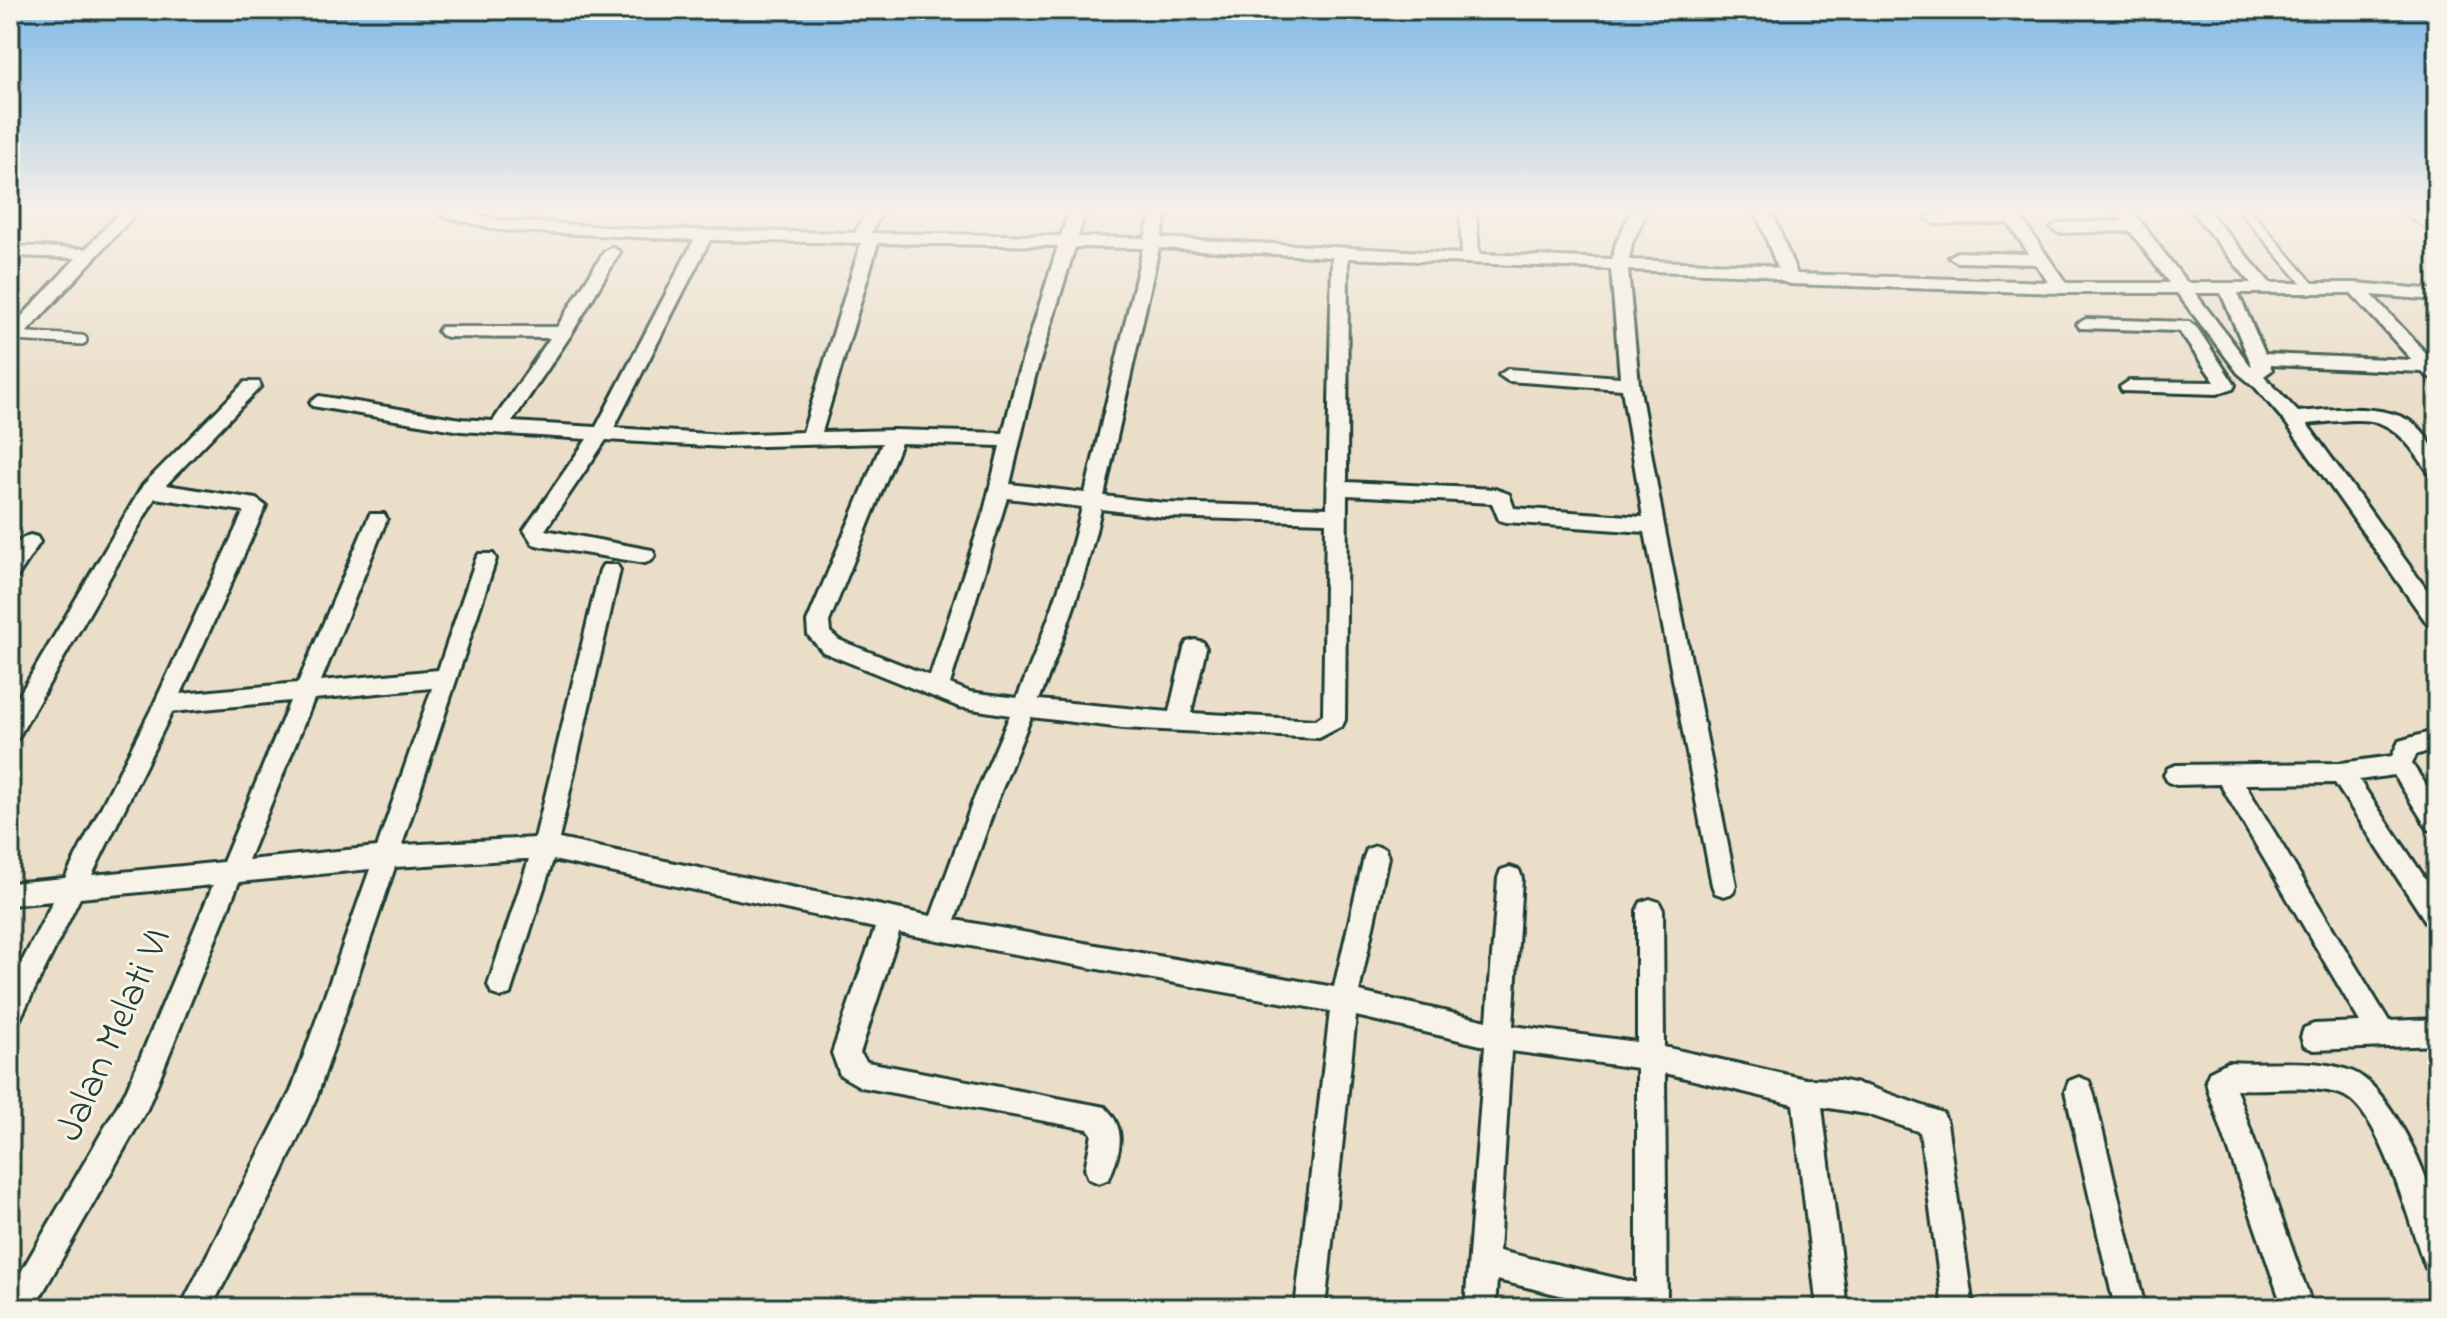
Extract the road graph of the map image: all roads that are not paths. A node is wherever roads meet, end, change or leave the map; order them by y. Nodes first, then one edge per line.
1 (72, 274) edge
2 (599, 274) edge
3 (685, 274) edge
4 (856, 274) edge
5 (1059, 274) edge
6 (1146, 274) edge
7 (1340, 274) edge
8 (1620, 274) edge
9 (1774, 274) edge
10 (1788, 274) edge
11 (2051, 274) edge
12 (2172, 274) edge
13 (2252, 274) edge
14 (2299, 274) edge
15 (1790, 279) junction
16 (2060, 287) junction
17 (2183, 287) junction
18 (2264, 287) junction
19 (2227, 288) junction
20 (2356, 288) junction
21 (2312, 289) junction
22 (2437, 295) edge
23 (2206, 321) junction
24 (2239, 322) junction
25 (2086, 324) dead end
26 (447, 331) dead end
27 (563, 333) junction
28 (12, 338) edge
29 (82, 340) dead end
30 (2251, 364) junction
31 (2217, 369) junction
32 (2433, 372) edge
33 (1508, 375) dead end
34 (1630, 384) junction
35 (252, 386) dead end
36 (2129, 387) dead end
37 (319, 402) dead end
38 (2293, 419) junction
39 (498, 427) junction
40 (603, 431) junction
41 (894, 436) junction
42 (810, 439) junction
43 (1013, 440) junction
44 (2437, 469) edge
45 (1336, 488) junction
46 (150, 490) junction
47 (1000, 490) junction
48 (1094, 503) junction
49 (1336, 515) junction
50 (377, 519) dead end
51 (1654, 525) junction
52 (10, 543) edge
53 (645, 555) dead end
54 (486, 559) dead end
55 (610, 570) dead end
56 (10, 572) edge
57 (2437, 620) edge
58 (1195, 648) dead end
59 (444, 678) junction
60 (937, 688) junction
61 (304, 690) junction
62 (165, 704) junction
63 (1026, 708) junction
64 (1178, 722) junction
65 (10, 731) edge
66 (2437, 739) edge
67 (2400, 765) junction
68 (2341, 773) junction
69 (2176, 775) dead end
70 (2227, 775) junction
71 (2437, 822) edge
72 (545, 848) junction
73 (384, 857) junction
74 (1376, 857) dead end
75 (229, 873) junction
76 (1510, 878) dead end
77 (1724, 885) dead end
78 (72, 890) junction
79 (10, 894) edge
80 (1650, 910) dead end
81 (2437, 917) edge
82 (890, 920) junction
83 (940, 926) junction
84 (501, 985) dead end
85 (1344, 1001) junction
86 (10, 1012) edge
87 (2437, 1032) edge
88 (2382, 1035) junction
89 (1500, 1037) junction
90 (2314, 1037) dead end
91 (1653, 1057) junction
92 (2079, 1091) dead end
93 (1806, 1093) junction
94 (1099, 1169) dead end
95 (2437, 1257) edge
96 (1484, 1262) junction
97 (1652, 1305) edge
98 (17, 1308) edge
99 (195, 1308) edge
100 (1310, 1308) edge
101 (1480, 1308) edge
102 (1832, 1308) edge
103 (1958, 1308) edge
104 (2130, 1308) edge
105 (2298, 1308) edge

1 - 28 street
2 - 27 street
3 - 40 street
4 - 42 street
5 - 43 street
6 - 48 street
7 - 45 street
8 - 34 street
9 - 15 street
10 - 15 street
11 - 16 street
12 - 17 street
13 - 18 street
14 - 21 lane
15 - 16 street
16 - 17 street
17 - 19 street
17 - 23 street
18 - 19 street
18 - 21 street
19 - 24 street
20 - 21 street
20 - 22 street
20 - 32 street
23 - 24 street
23 - 30 street
24 - 30 street
25 - 31 street
26 - 27 street
27 - 39 street
28 - 29 lane
30 - 31 street
30 - 32 street
30 - 38 street
31 - 36 street
33 - 34 street
34 - 51 street
35 - 46 street
37 - 39 street
38 - 44 street
38 - 57 street
39 - 40 street
40 - 42 street
40 - 53 street
41 - 42 street
41 - 43 street
41 - 60 street
43 - 47 street
45 - 49 street
45 - 51 street
46 - 62 street
46 - 65 street
47 - 48 street
47 - 60 street
48 - 49 street
48 - 63 street
49 - 64 street
50 - 61 street, Jalan Melati VI
51 - 77 street
52 - 56 street
54 - 59 street
55 - 72 street
58 - 64 street
59 - 61 street
59 - 73 street
60 - 63 street
61 - 62 street
61 - 75 street, Jalan Melati VI
62 - 78 street
63 - 64 street
63 - 83 street
66 - 67 street
67 - 68 street
67 - 71 street
68 - 70 street
68 - 81 street
69 - 70 street
70 - 88 street
72 - 73 street
72 - 82 street
72 - 84 street
73 - 75 street
73 - 99 street
74 - 85 street
75 - 78 street
75 - 98 street, Jalan Melati VI
76 - 89 street
78 - 79 street
78 - 86 street
80 - 91 street
82 - 83 street
82 - 94 street
83 - 85 street
85 - 89 street
85 - 100 street
87 - 88 street
88 - 90 street
89 - 91 street
89 - 96 street
91 - 93 street
91 - 97 street
92 - 104 street
93 - 102 street
93 - 103 street
95 - 105 street
96 - 97 street
96 - 101 street

